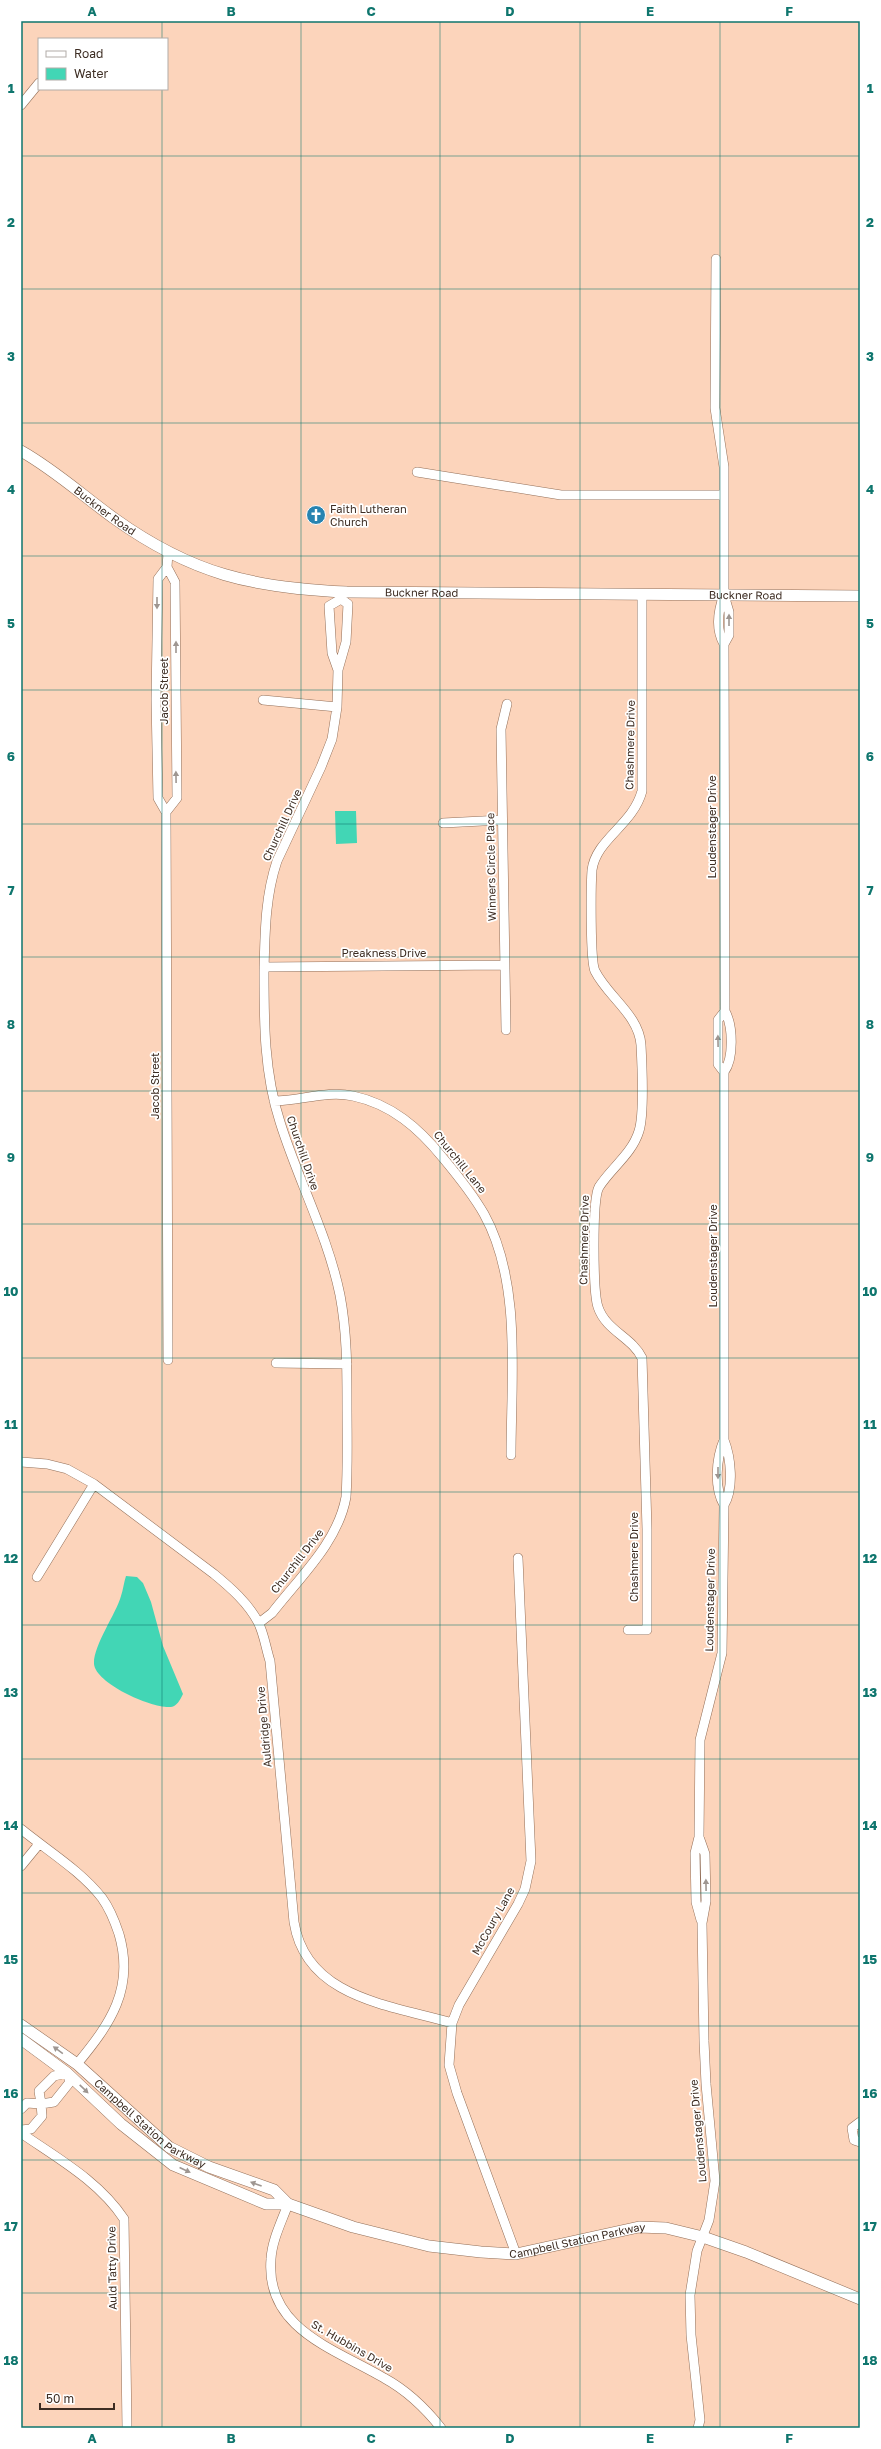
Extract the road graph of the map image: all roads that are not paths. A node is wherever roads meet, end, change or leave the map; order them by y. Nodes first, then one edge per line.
1 (38, 84) edge
2 (21, 105) edge
3 (716, 259) dead end
4 (21, 452) edge
5 (417, 472) dead end
6 (724, 495) junction
7 (168, 553) junction
8 (167, 567) junction
9 (341, 595) junction
10 (642, 595) junction
11 (724, 595) junction
12 (860, 596) edge
13 (338, 670) junction
14 (263, 700) dead end
15 (507, 704) dead end
16 (337, 707) junction
17 (166, 812) junction
18 (502, 820) junction
19 (443, 823) dead end
20 (504, 965) junction
21 (264, 967) junction
22 (506, 1030) dead end
23 (274, 1101) junction
24 (168, 1360) dead end
25 (276, 1363) dead end
26 (347, 1364) junction
27 (511, 1455) dead end
28 (21, 1462) edge
29 (94, 1484) junction
30 (518, 1558) dead end
31 (37, 1576) dead end
32 (259, 1623) junction
33 (628, 1630) dead end
34 (21, 1829) edge
35 (39, 1844) junction
36 (21, 1866) edge
37 (452, 2023) junction
38 (21, 2025) edge
39 (21, 2039) edge
40 (77, 2064) junction
41 (67, 2073) junction
42 (41, 2104) junction
43 (21, 2109) edge
44 (860, 2122) edge
45 (21, 2131) edge
46 (860, 2142) edge
47 (288, 2204) junction
48 (703, 2237) junction
49 (516, 2254) junction
50 (860, 2299) edge
51 (127, 2428) edge
52 (441, 2428) edge
53 (698, 2428) edge

1 - 2 street
3 - 6 street, Loudenstager Drive
4 - 7 street, Buckner Road
5 - 6 street
6 - 11 street, Loudenstager Drive
7 - 8 street, Jacob Street
7 - 9 street, Buckner Road
8 -> 17 street, Jacob Street
17 -> 8 street, Jacob Street
9 - 10 street, Buckner Road
9 - 13 street, Churchill Drive
9 - 13 street, Churchill Drive
10 - 11 street, Buckner Road
10 - 33 street, Chashmere Drive
11 - 12 street, Buckner Road
11 - 48 street, Loudenstager Drive
13 - 16 street, Churchill Drive
14 - 16 street
15 - 18 street, Winners Circle Place
16 - 21 street, Churchill Drive
17 - 24 street, Jacob Street
18 - 19 street
18 - 20 street, Winners Circle Place
20 - 21 street, Preakness Drive
20 - 22 street, Winners Circle Place
21 - 23 street, Churchill Drive
23 - 26 street, Churchill Drive
23 - 27 street, Churchill Lane
25 - 26 street
26 - 32 street, Churchill Drive
28 - 29 street, Auldridge Drive
29 - 31 street
29 - 32 street, Auldridge Drive
30 - 37 street, McCoury Lane
32 - 37 street, Auldridge Drive
34 - 35 street
35 - 36 street
35 - 40 street
37 - 49 street, McCoury Lane
40 -> 38 street, Campbell Station Parkway
39 - 41 street, Campbell Station Parkway
40 - 41 street
47 -> 40 street, Campbell Station Parkway
41 - 42 street
41 - 42 street
41 -> 47 street, Campbell Station Parkway
42 - 43 street
42 - 45 street
44 - 46 street
45 - 51 street, Auld Tatty Drive
47 - 49 street, Campbell Station Parkway
47 - 52 street, St. Hubbins Drive
48 - 49 street, Campbell Station Parkway
48 - 50 street, Campbell Station Parkway
48 - 53 street, Loudenstager Drive

